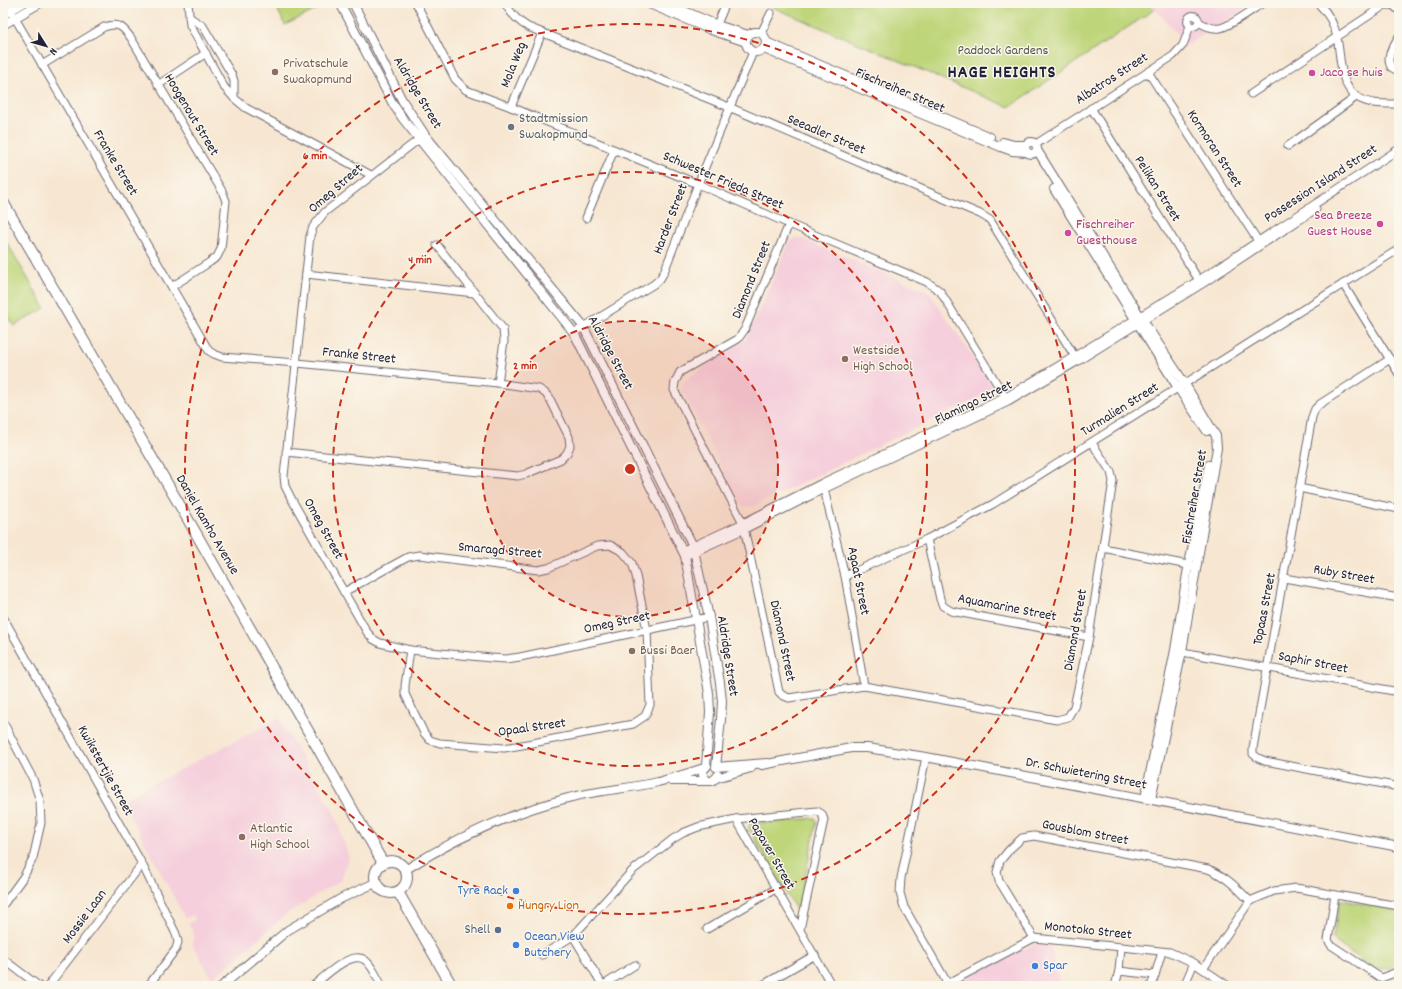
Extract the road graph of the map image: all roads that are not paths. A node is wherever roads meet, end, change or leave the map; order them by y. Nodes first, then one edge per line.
1 (23, 3) edge
2 (40, 3) edge
3 (188, 3) edge
4 (340, 3) edge
5 (353, 3) edge
6 (416, 3) edge
7 (505, 3) edge
8 (649, 3) edge
9 (666, 3) edge
10 (726, 3) edge
11 (1263, 3) edge
12 (1318, 3) edge
13 (1399, 9) edge
14 (771, 13) dead end
15 (10, 15) edge
16 (189, 17) junction
17 (3, 25) edge
18 (716, 28) junction
19 (542, 33) junction
20 (761, 33) junction
21 (1399, 36) edge
22 (1337, 37) junction
23 (747, 38) junction
24 (765, 45) junction
25 (753, 52) junction
26 (206, 53) junction
27 (42, 65) junction
28 (386, 68) junction
29 (1148, 72) junction
30 (1399, 72) edge
31 (377, 73) junction
32 (158, 85) junction
33 (1251, 94) dead end
34 (1356, 97) junction
35 (234, 98) junction
36 (1399, 104) edge
37 (512, 107) junction
38 (729, 107) junction
39 (1091, 108) junction
40 (425, 135) junction
41 (418, 140) junction
42 (1288, 146) dead end
43 (1031, 149) junction
44 (1399, 149) edge
45 (614, 150) junction
46 (1399, 155) edge
47 (371, 175) junction
48 (698, 184) junction
49 (3, 202) edge
50 (586, 218) dead end
51 (789, 224) junction
52 (1259, 243) junction
53 (437, 245) dead end
54 (1399, 249) edge
55 (306, 274) junction
56 (1200, 282) junction
57 (1343, 284) junction
58 (173, 286) junction
59 (474, 293) junction
60 (1139, 320) junction
61 (583, 326) junction
62 (574, 333) junction
63 (1076, 359) junction
64 (1390, 359) junction
65 (297, 363) junction
66 (1399, 374) edge
67 (498, 383) junction
68 (1181, 386) junction
69 (1007, 399) junction
70 (1092, 443) junction
71 (286, 452) junction
72 (823, 486) junction
73 (1299, 488) junction
74 (1399, 509) edge
75 (744, 526) junction
76 (927, 538) junction
77 (1103, 548) junction
78 (694, 549) junction
79 (683, 553) junction
80 (1192, 566) junction
81 (845, 576) junction
82 (1284, 578) junction
83 (344, 592) junction
84 (1399, 598) edge
85 (3, 617) edge
86 (709, 617) junction
87 (696, 620) junction
88 (647, 630) junction
89 (1089, 637) junction
90 (410, 650) junction
91 (1178, 651) junction
92 (1267, 667) junction
93 (864, 686) junction
94 (1399, 692) edge
95 (3, 722) edge
96 (926, 757) junction
97 (767, 763) junction
98 (705, 767) junction
99 (716, 767) junction
100 (716, 778) junction
101 (707, 780) junction
102 (658, 782) junction
103 (1399, 787) edge
104 (1148, 799) junction
105 (736, 819) junction
106 (1399, 847) edge
107 (383, 863) junction
108 (142, 864) junction
109 (405, 870) junction
110 (376, 882) junction
111 (777, 888) junction
112 (398, 892) junction
113 (1335, 895) junction
114 (1250, 901) junction
115 (3, 905) edge
116 (1399, 906) edge
117 (707, 929) dead end
118 (800, 929) junction
119 (573, 936) junction
120 (1034, 938) junction
121 (1121, 947) junction
122 (1162, 952) junction
123 (542, 955) dead end
124 (815, 956) junction
125 (3, 959) edge
126 (1194, 963) junction
127 (635, 965) dead end
128 (1203, 969) junction
129 (1399, 969) edge
130 (1118, 971) junction
131 (1155, 976) junction
132 (946, 985) edge
133 (39, 986) edge
134 (48, 986) edge
135 (148, 986) edge
136 (222, 986) edge
137 (313, 986) edge
138 (382, 986) edge
139 (452, 986) edge
140 (603, 986) edge
141 (761, 986) edge
142 (832, 986) edge
143 (1115, 986) edge
144 (1151, 986) edge
145 (1184, 986) edge
146 (1228, 986) edge

1 - 15 street
2 - 15 street
3 - 16 street
4 - 31 street, Aldridge Street
5 - 28 street, Aldridge Street
6 - 37 street, Schwester Frieda Street
7 - 19 street, Seeadler Street
8 - 18 street
9 - 18 street
10 - 18 street
11 - 29 street, Albatros Street
12 - 22 street
13 - 22 street
14 - 20 street
15 - 17 street
15 - 27 street, Franke Street
16 - 26 street
16 - 35 street
18 - 23 street
19 - 37 street, Mola Weg
19 - 38 street, Seeadler Street
20 - 23 street
20 - 24 street
21 - 30 street
22 - 33 street
22 - 34 street
23 - 25 street
24 - 25 street
24 - 43 street, Fischreiher Street
25 - 38 street, Harder Street
26 - 32 street
26 - 35 street
27 - 32 street, Hoogenout Street
27 - 58 street, Franke Street
28 - 31 street
28 - 40 street, Aldridge Street
29 - 39 street, Albatros Street
29 - 52 street, Kormoran Street
31 - 41 street, Aldridge Street
32 - 58 street, Hoogenout Street
34 - 36 street
34 - 42 street
35 - 47 street
37 - 45 street, Schwester Frieda Street
38 - 48 street, Harder Street
38 - 63 street, Seeadler Street
39 - 43 street, Albatros Street
39 - 56 street, Pelikan Street
40 - 41 street, Omeg Street
40 - 61 street, Aldridge Street
41 - 47 street, Omeg Street
41 - 62 street, Aldridge Street
43 - 60 street, Fischreiher Street
44 - 52 street, Possession Island Street
45 - 48 street, Schwester Frieda Street
45 - 50 street
46 - 52 street, Possession Island Street
47 - 55 street, Omeg Street
48 - 51 street, Schwester Frieda Street
48 - 61 street, Harder Street
49 - 107 main road, Daniel Kamho Avenue
51 - 69 street, Schwester Frieda Street
51 - 75 street, Diamond Street
52 - 56 street, Flamingo Street
53 - 59 street
54 - 57 street, Turmalien Street
55 - 59 street
55 - 65 street, Omeg Street
56 - 60 street, Flamingo Street
57 - 64 street
57 - 68 street, Turmalien Street
58 - 65 street, Franke Street
59 - 67 street
60 - 63 street, Flamingo Street
60 - 68 street, Fischreiher Street
61 - 62 street, Harder Street
61 - 78 street, Aldridge Street
62 - 79 street, Aldridge Street
63 - 69 street, Flamingo Street
64 - 66 street
64 - 73 street, Topaas Street
65 - 67 street, Franke Street
65 - 71 street, Omeg Street
67 - 71 street, Franke Street
68 - 70 street, Turmalien Street
68 - 80 street, Fischreiher Street
69 - 72 street, Flamingo Street
70 - 76 street, Turmalien Street
70 - 77 street, Diamond Street
71 - 83 street, Omeg Street
72 - 75 street, Flamingo Street
72 - 81 street, Agaat Street
73 - 74 street
73 - 82 street, Topaas Street
75 - 78 street, Flamingo Street
75 - 93 street, Diamond Street
76 - 81 street, Turmalien Street
76 - 89 street, Aquamarine Street
77 - 80 street
77 - 89 street, Diamond Street
78 - 79 street, Flamingo Street
78 - 86 street, Aldridge Street
79 - 87 street, Aldridge Street
80 - 91 street, Fischreiher Street
81 - 93 street, Agaat Street
82 - 84 street, Ruby Street
82 - 92 street, Topaas Street
83 - 88 street, Smaragd Street
83 - 90 street, Omeg Street
85 - 108 street, Kwikstertjie Street
86 - 87 street, Omeg Street
86 - 99 street, Aldridge Street
87 - 88 street, Omeg Street
87 - 98 street, Aldridge Street
88 - 90 street, Omeg Street
88 - 90 street, Opaal Street
89 - 93 street, Diamond Street
91 - 92 street, Saphir Street
91 - 104 street, Fischreiher Street
92 - 94 street, Saphir Street
92 - 103 street, Topaas Street
95 - 115 street
96 - 97 street, Dr. Schwietering Street
96 - 104 street, Dr. Schwietering Street
96 - 132 street
97 - 99 street, Dr. Schwietering Street
97 - 100 street, Dr. Schwietering Street
98 - 99 street
98 - 101 street
98 - 102 street
99 - 100 street
100 - 101 street
101 - 102 street
102 - 109 street
104 - 106 street, Dr. Schwietering Street
105 - 111 street, Papaver Street
105 - 118 street
105 - 119 street, Papaver Street
107 - 109 main road
107 - 110 main road
108 - 134 street, Mossie Laan
108 - 135 street, Kwikstertjie Street
109 - 112 main road
110 - 112 main road
110 - 136 street
111 - 117 street
111 - 118 street, Papaver Street
112 - 139 main road
113 - 114 street
113 - 116 street
113 - 129 street
114 - 120 street, Gousblom Street
114 - 128 street
118 - 124 street, Papaver Street
119 - 123 street, Papaver Street
119 - 140 street
120 - 121 street, Monotoko Street
120 - 132 street, Monotoko Street
121 - 122 street, Monotoko Street
121 - 130 street
122 - 126 street, Monotoko Street
122 - 131 street
124 - 141 street
124 - 142 street, Papaver Street
125 - 133 street
126 - 128 street, Monotoko Street
126 - 145 street
127 - 140 street
128 - 146 street, Monotoko Street
130 - 131 street
130 - 143 street
131 - 144 street
137 - 138 street

